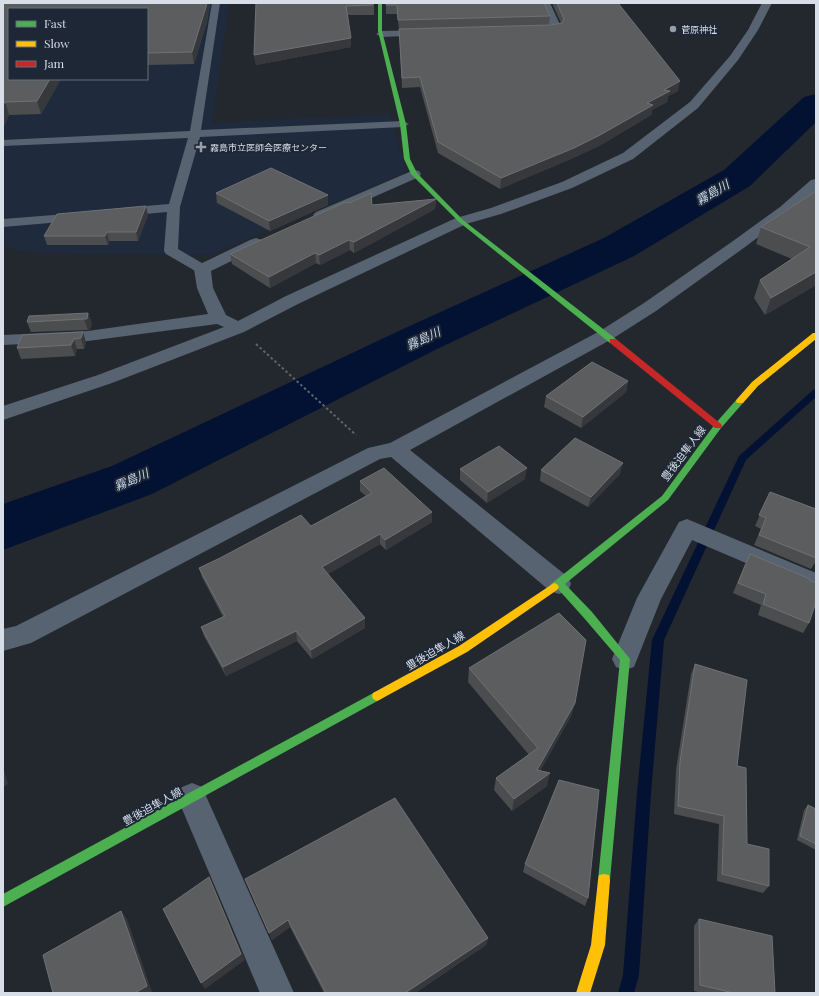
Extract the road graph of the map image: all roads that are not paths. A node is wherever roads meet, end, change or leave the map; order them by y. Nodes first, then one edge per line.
1 (216, 3) edge
2 (380, 3) edge
3 (545, 3) edge
4 (767, 3) edge
5 (519, 31) edge
6 (442, 33) edge
7 (381, 34) junction
8 (403, 124) junction
9 (195, 134) junction
10 (3, 143) edge
11 (414, 174) junction
12 (816, 183) edge
13 (174, 207) junction
14 (111, 213) edge
15 (95, 215) edge
16 (307, 221) edge
17 (461, 221) junction
18 (3, 223) edge
19 (271, 237) edge
20 (202, 269) junction
21 (218, 318) junction
22 (238, 328) junction
23 (606, 335) junction
24 (816, 335) edge
25 (3, 340) edge
26 (3, 413) edge
27 (718, 426) junction
28 (386, 451) junction
29 (816, 583) edge
30 (559, 584) junction
31 (3, 640) edge
32 (625, 659) junction
33 (192, 798) junction
34 (3, 901) edge
35 (277, 993) edge
36 (583, 993) edge

1 - 9 lane
2 - 7 street
3 - 5 street
4 - 17 street
6 - 7 street
7 - 8 street
8 - 9 lane
8 - 11 street
9 - 10 lane
9 - 13 lane
11 - 16 street
11 - 17 street
12 - 23 street
13 - 14 lane
13 - 20 lane
15 - 18 lane
17 - 22 street
17 - 23 street
19 - 20 street
20 - 21 street
21 - 22 street
21 - 25 street
22 - 26 street
23 - 27 street
23 - 28 street
24 - 27 street, 豊後迫隼人線
27 - 30 street, 豊後迫隼人線
28 - 30 street
28 - 31 street
29 - 32 street
30 - 32 street
30 - 33 street, 豊後迫隼人線
32 - 36 street
33 - 34 street, 豊後迫隼人線
33 - 35 street

